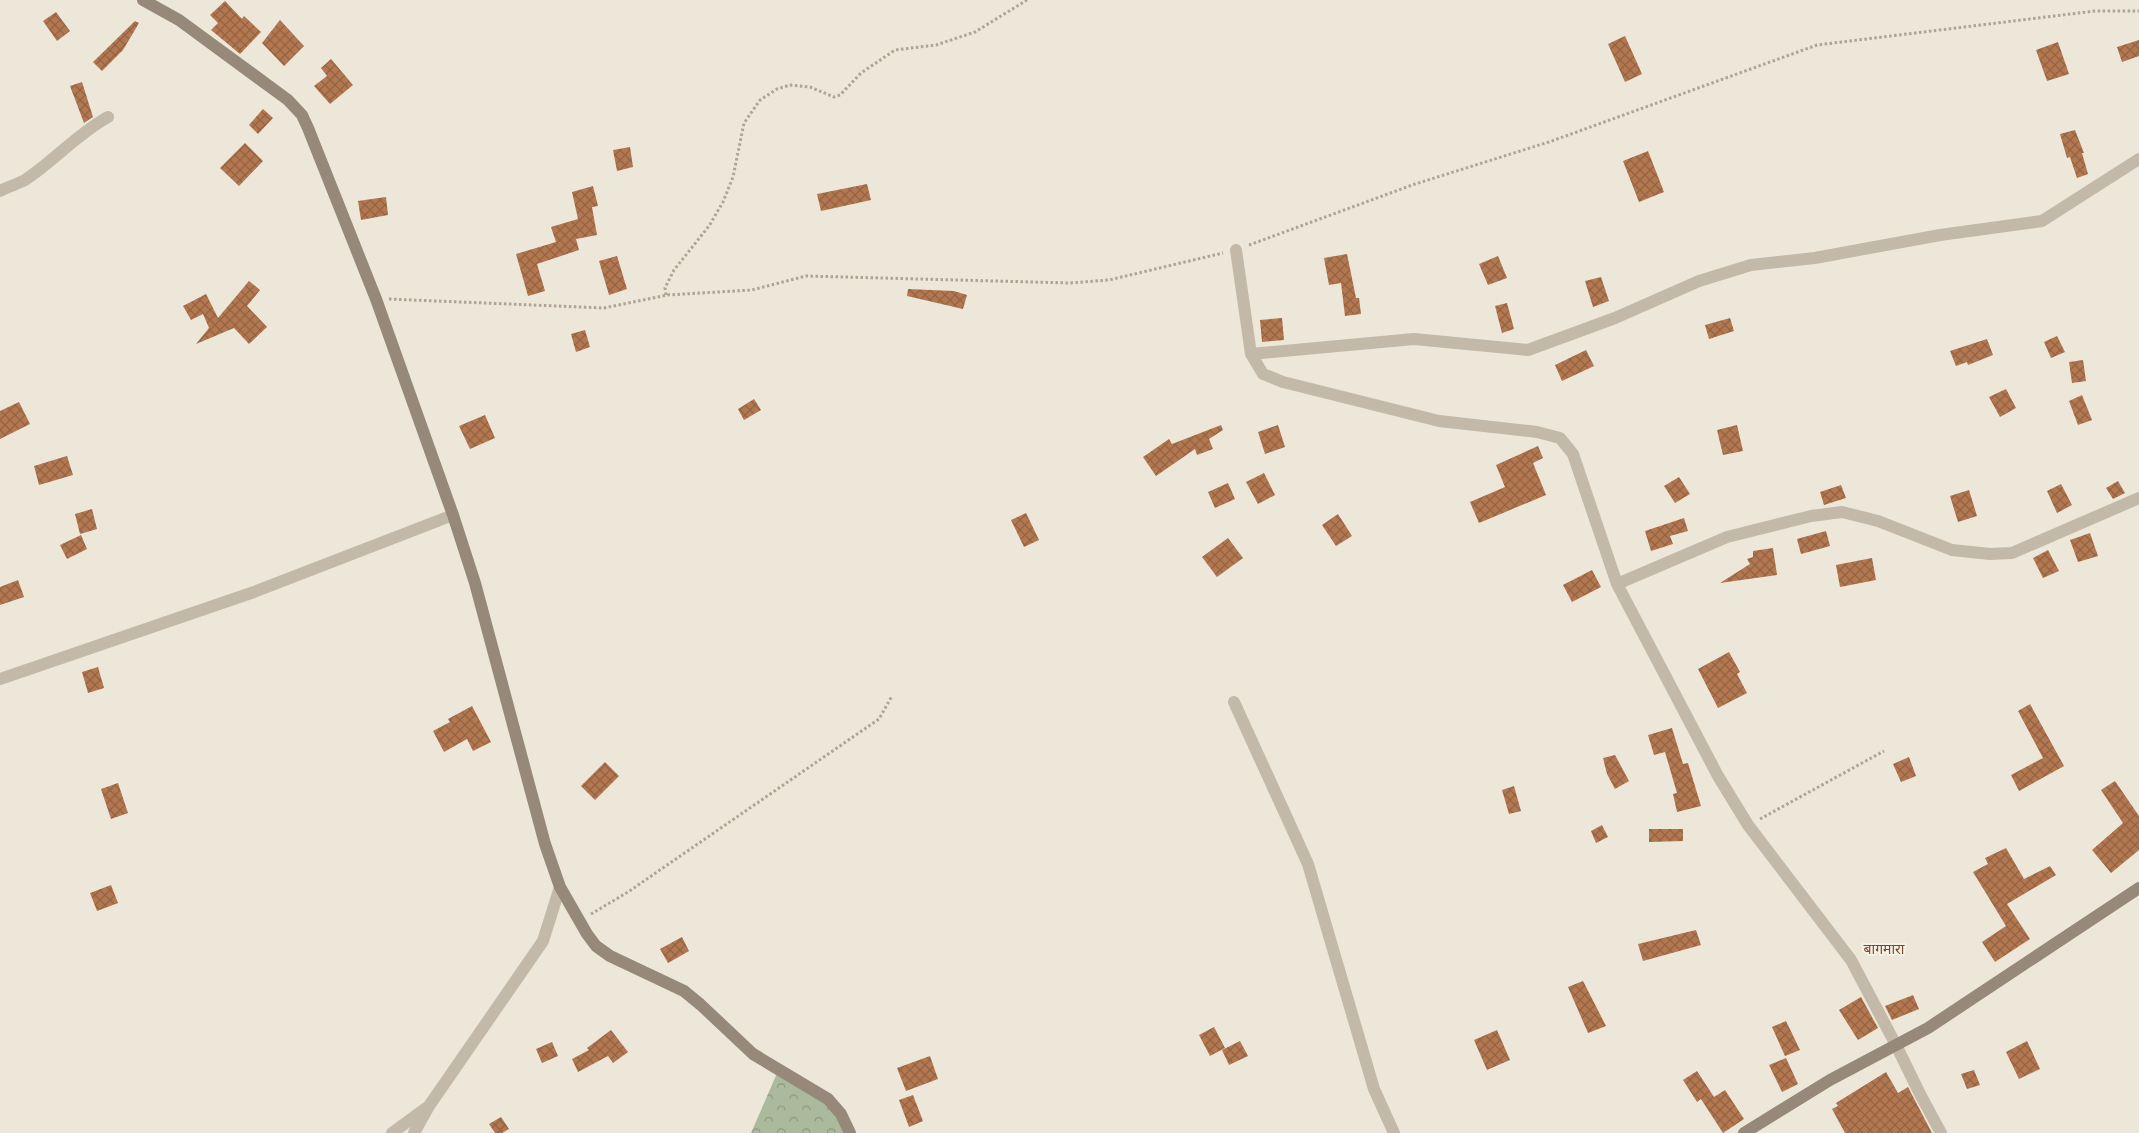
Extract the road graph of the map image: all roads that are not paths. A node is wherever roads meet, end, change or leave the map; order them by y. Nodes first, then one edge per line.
1 (143, 0) edge
2 (108, 117) dead end
3 (2139, 159) edge
4 (0, 190) edge
5 (1236, 250) road end
6 (1251, 354) junction
7 (2139, 498) edge
8 (452, 514) junction
9 (1617, 584) junction
10 (0, 679) edge
11 (1234, 702) dead end
12 (560, 887) junction
13 (2139, 888) edge
14 (1896, 1045) junction
15 (429, 1106) junction
16 (392, 1133) edge
17 (414, 1133) edge
18 (850, 1133) edge
19 (1394, 1133) edge
20 (1744, 1133) edge
21 (1941, 1133) edge

1 - 8 main road
2 - 4 street
3 - 6 street
5 - 6 street
6 - 9 street
7 - 9 street
8 - 10 street
8 - 12 main road
9 - 14 street
11 - 19 street
12 - 15 street
12 - 18 main road
13 - 14 main road
14 - 20 main road
14 - 21 street
15 - 16 street
15 - 17 street

